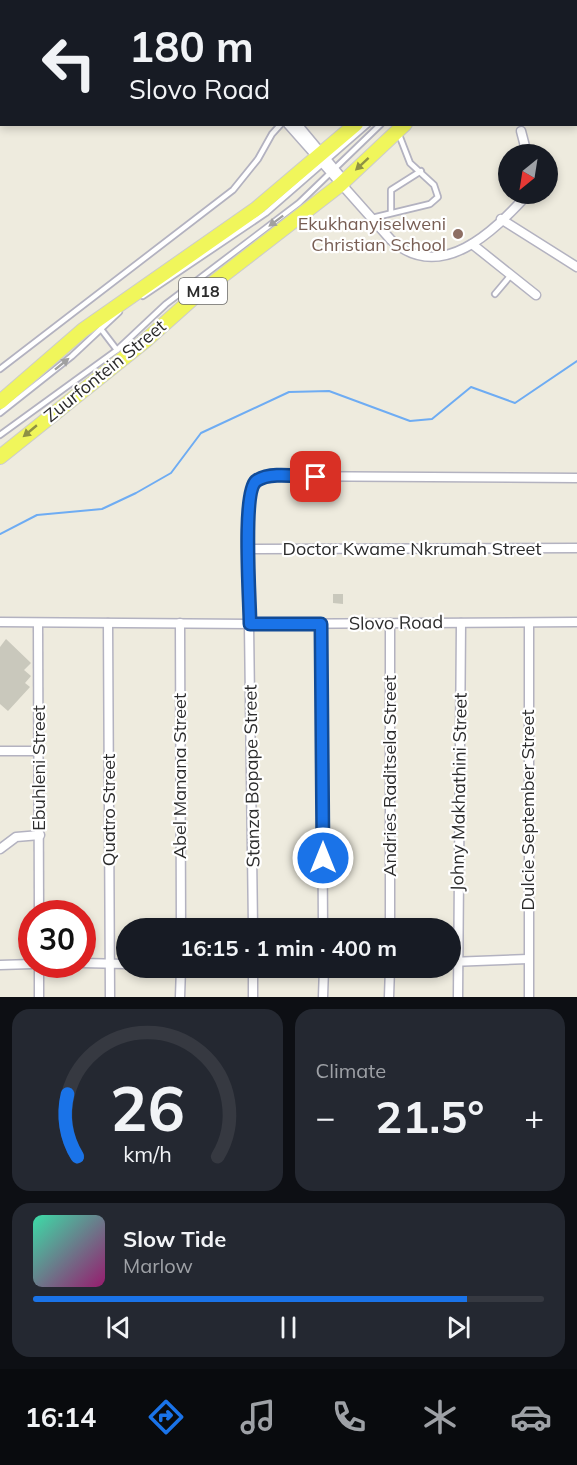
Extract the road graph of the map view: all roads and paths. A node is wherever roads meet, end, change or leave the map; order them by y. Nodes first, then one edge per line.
1 (279, 126) edge
2 (290, 126) edge
3 (298, 126) edge
4 (354, 126) edge
5 (365, 126) edge
6 (380, 126) edge
7 (401, 128) edge
8 (521, 131) dead end
9 (524, 144) edge
10 (322, 160) junction
11 (421, 171) junction
12 (340, 180) junction
13 (517, 204) edge
14 (391, 212) junction
15 (372, 218) junction
16 (501, 219) junction
17 (471, 244) junction
18 (577, 267) edge
19 (510, 275) junction
20 (495, 294) dead end
21 (536, 295) dead end
22 (101, 329) junction
23 (117, 350) junction
24 (0, 369) edge
25 (0, 402) edge
26 (0, 413) edge
27 (0, 435) edge
28 (0, 457) edge
29 (577, 478) edge
30 (577, 548) edge
31 (248, 549) junction
32 (0, 622) edge
33 (577, 622) edge
34 (38, 623) junction
35 (108, 623) junction
36 (180, 623) junction
37 (390, 623) junction
38 (461, 623) junction
39 (529, 623) junction
40 (250, 624) junction
41 (321, 624) junction
42 (0, 751) edge
43 (39, 751) junction
44 (40, 835) junction
45 (0, 849) edge
46 (39, 900) edge
47 (181, 918) edge
48 (253, 918) edge
49 (323, 918) edge
50 (390, 918) edge
51 (455, 918) edge
52 (528, 959) junction
53 (461, 962) edge
54 (96, 963) edge
55 (110, 963) junction
56 (116, 963) edge
57 (18, 964) edge
58 (0, 965) edge
59 (39, 978) edge
60 (181, 978) edge
61 (253, 978) edge
62 (324, 978) edge
63 (390, 978) edge
64 (456, 978) edge
65 (39, 997) edge
66 (110, 997) edge
67 (180, 997) edge
68 (253, 997) edge
69 (323, 997) edge
70 (389, 997) edge
71 (458, 997) edge
72 (529, 997) edge

1 - 24 lane
2 - 10 street
3 - 10 street
4 - 10 main road, M18
5 - 10 lane
6 - 12 lane
7 - 11 lane
7 -> 12 main road, Zuurfontein Street / M18
8 - 9 street
10 - 12 street
10 - 22 lane
10 - 25 main road, M18
11 - 14 lane
11 - 14 lane
12 - 15 street
12 -> 23 lane
12 -> 28 main road, Zuurfontein Street / M18
13 - 16 street
14 - 15 lane
15 - 17 street
16 - 17 street
16 - 18 street
17 - 19 street
19 - 20 lane
19 - 21 street
22 - 23 lane
26 -> 22 lane
23 - 27 lane
29 - 31 street, Stanza Bopape Street
30 - 31 street, Doctor Kwame Nkrumah Street
31 - 40 street, Stanza Bopape Street
32 - 34 street, Slovo Road
33 - 39 street, Slovo Road
34 - 35 street, Slovo Road
34 - 43 street, Ebuhleni Street
35 - 36 street, Slovo Road
35 - 55 street, Quatro Street
36 - 40 street, Slovo Road
36 - 47 street, Abel Manana Street
37 - 38 street, Slovo Road
37 - 41 street, Slovo Road
37 - 50 street, Andries Raditsela Street
38 - 39 street, Slovo Road
38 - 51 street, Johny Makhathini Street
39 - 52 street, Dulcie September Street
40 - 41 street, Slovo Road
40 - 48 street, Stanza Bopape Street
41 - 49 street
42 - 43 street
43 - 44 street, Ebuhleni Street
44 - 45 street
44 - 46 street, Ebuhleni Street
52 - 53 street
52 - 72 street, Dulcie September Street
54 - 55 street
55 - 56 street
55 - 66 street, Quatro Street
57 - 58 street
59 - 65 street
60 - 67 street
61 - 68 street
62 - 69 street
63 - 70 street
64 - 71 street, Johny Makhathini Street

